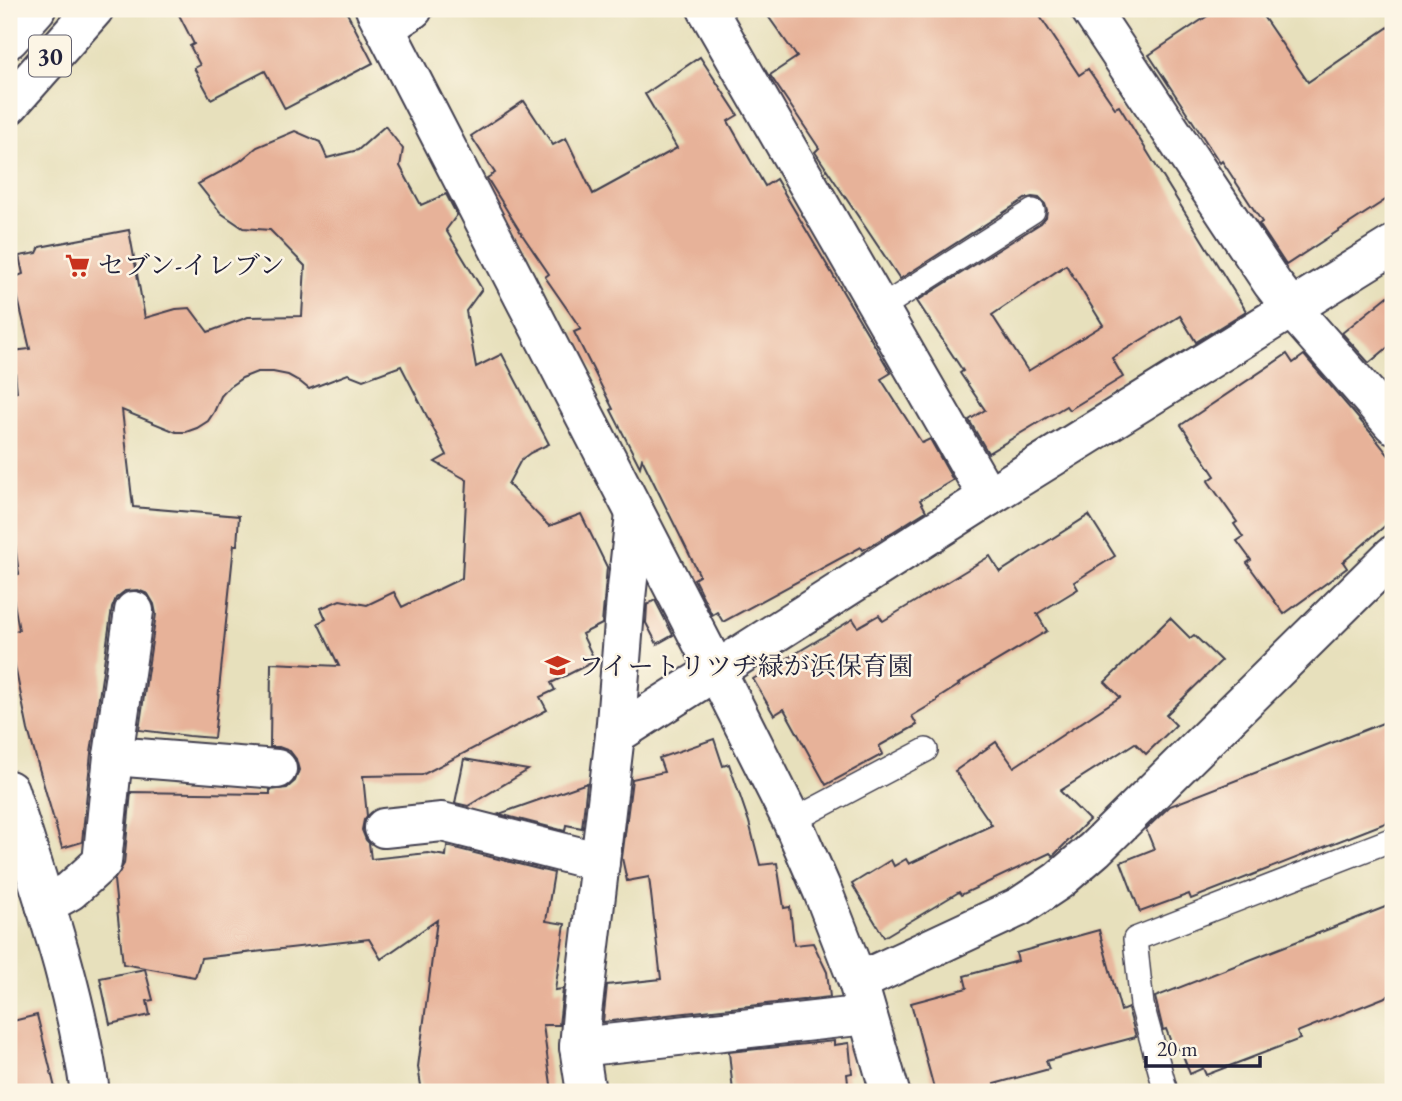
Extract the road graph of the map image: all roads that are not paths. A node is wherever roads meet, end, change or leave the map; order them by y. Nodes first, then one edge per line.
1 (36, 9) edge
2 (94, 9) edge
3 (707, 9) edge
4 (1090, 9) edge
5 (391, 15) edge
6 (9, 40) edge
7 (9, 105) edge
8 (1033, 211) dead end
9 (1393, 245) edge
10 (880, 309) junction
11 (1292, 309) junction
12 (1393, 424) edge
13 (988, 497) junction
14 (635, 514) junction
15 (1393, 555) edge
16 (134, 611) dead end
17 (716, 670) junction
18 (615, 735) junction
19 (926, 750) dead end
20 (113, 756) junction
21 (276, 769) dead end
22 (9, 790) edge
23 (792, 821) junction
24 (384, 828) dead end
25 (1393, 839) edge
26 (600, 862) junction
27 (45, 905) junction
28 (863, 998) junction
29 (579, 1046) junction
30 (90, 1092) edge
31 (586, 1092) edge
32 (890, 1092) edge
33 (1167, 1092) edge

1 - 6 street, 30
2 - 7 street, 30
3 - 10 street
4 - 11 street
5 - 14 street
8 - 10 lane
9 - 11 street
10 - 13 street
11 - 12 street
11 - 13 street
13 - 17 street
14 - 17 street
14 - 18 street
15 - 28 street
16 - 20 street
17 - 18 street
17 - 23 street
18 - 26 street
19 - 23 lane
20 - 21 street
20 - 27 street
22 - 27 street
23 - 28 street
24 - 26 street
25 - 33 lane
26 - 29 street
27 - 30 street
28 - 29 street
28 - 32 street
29 - 31 street

